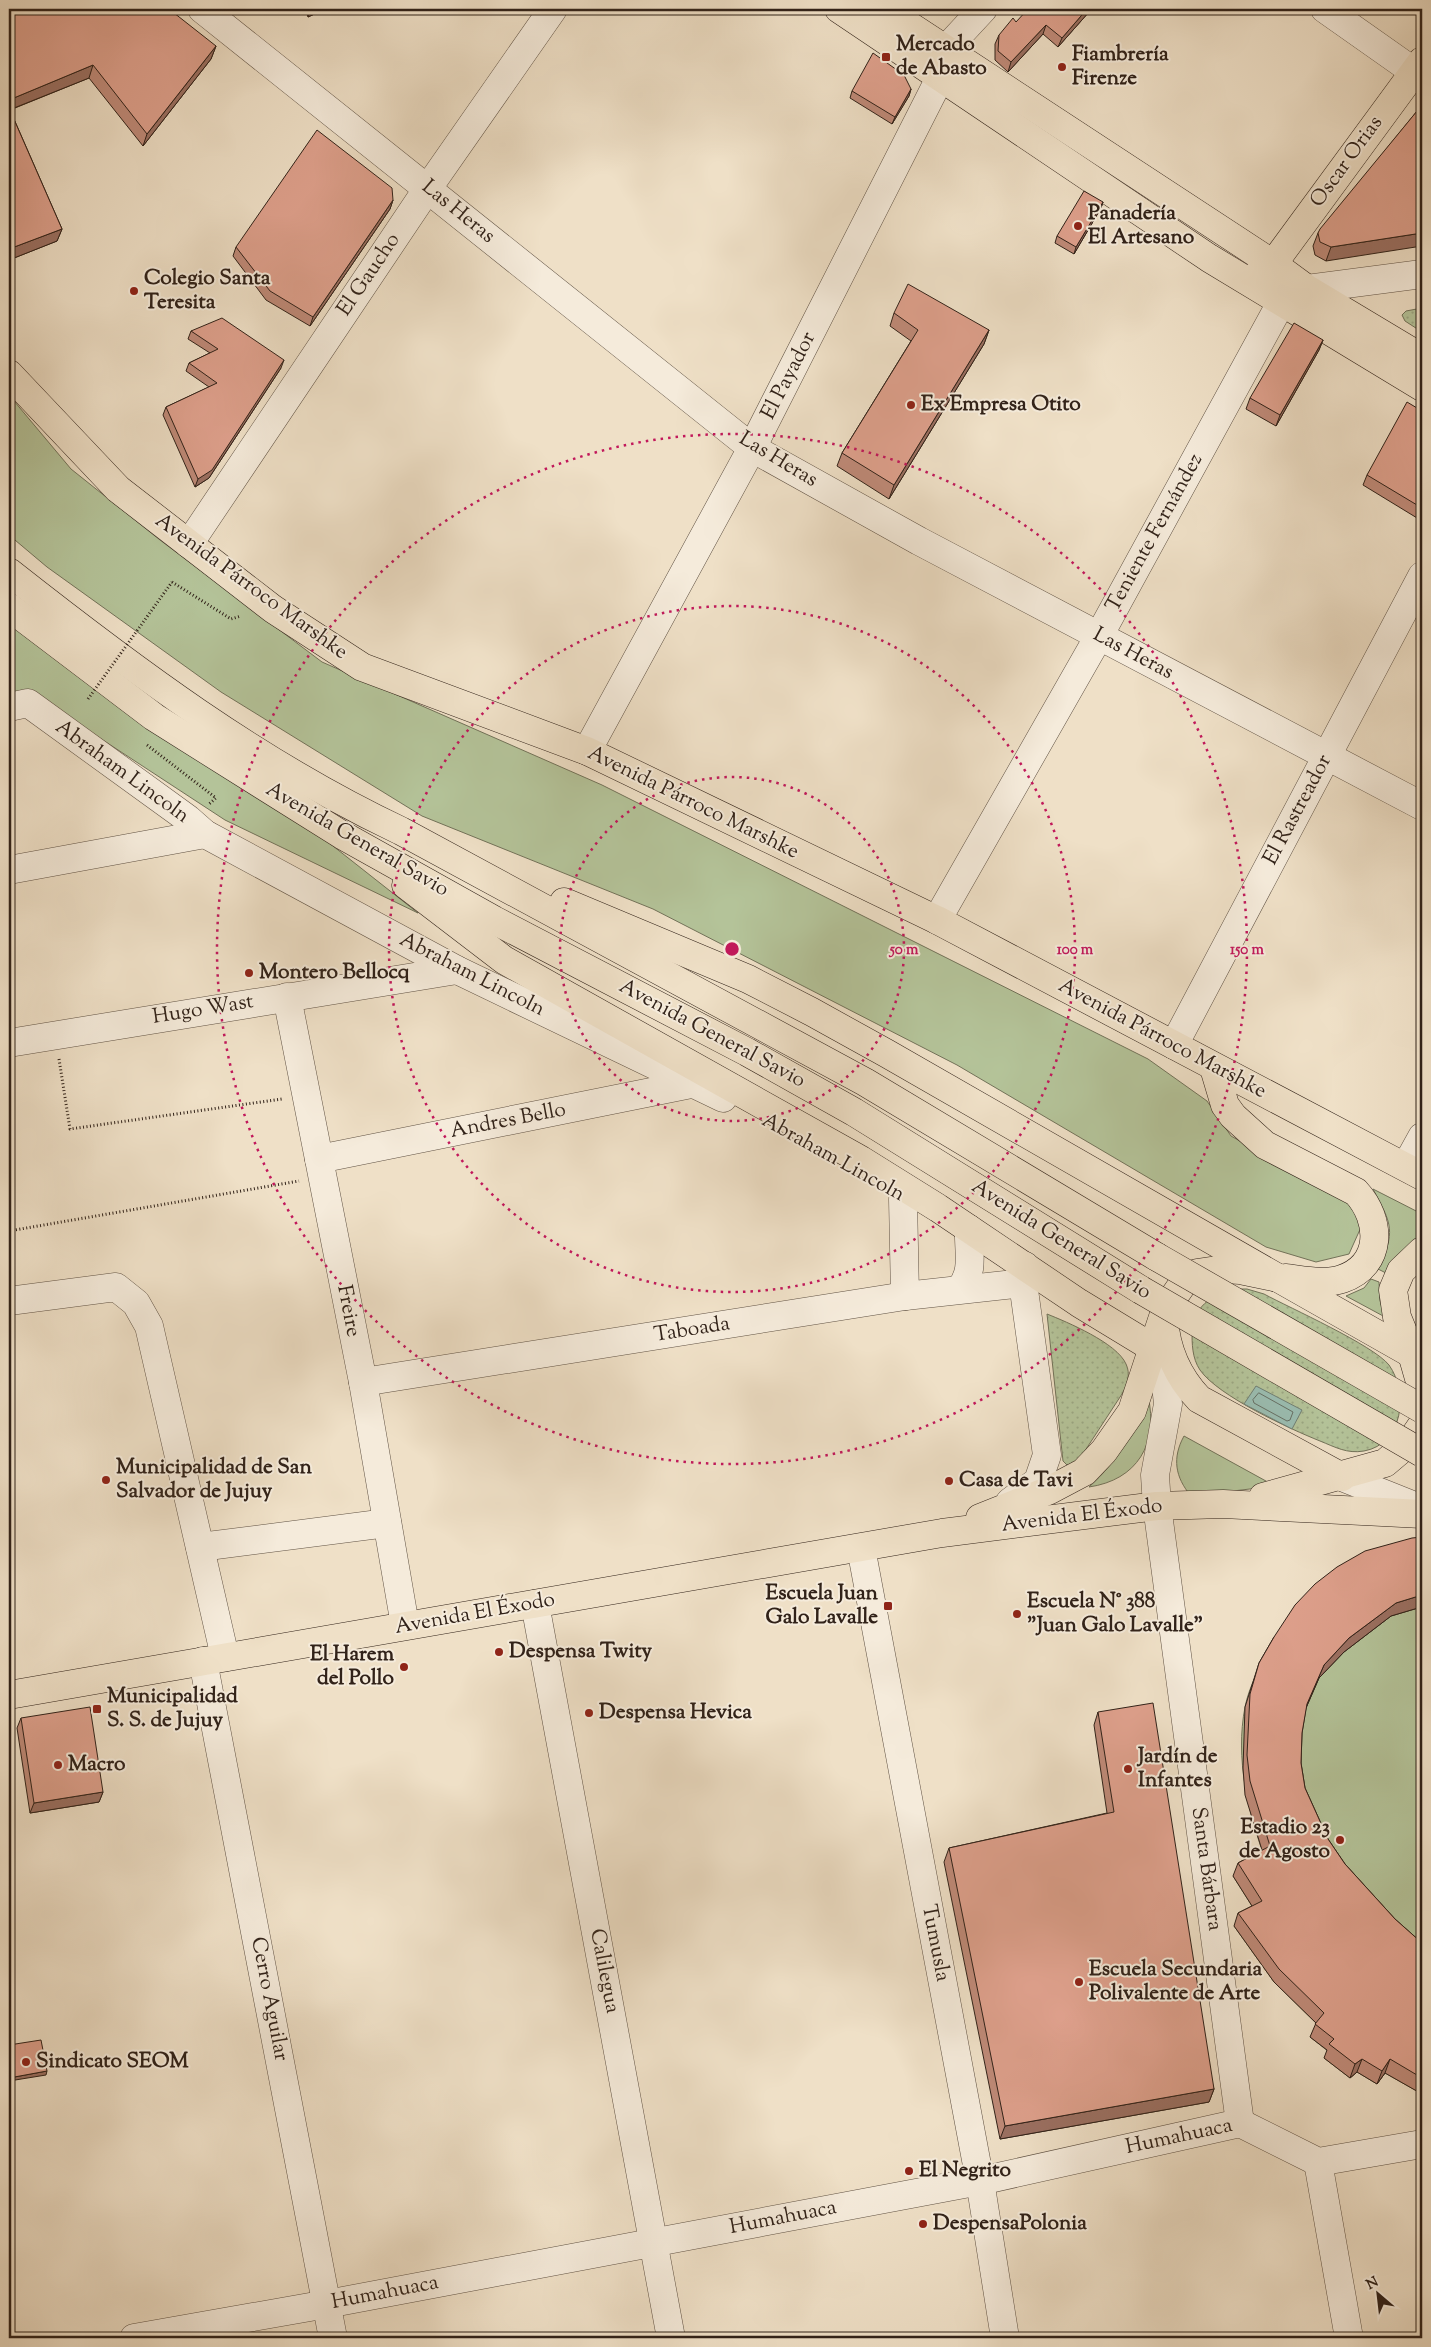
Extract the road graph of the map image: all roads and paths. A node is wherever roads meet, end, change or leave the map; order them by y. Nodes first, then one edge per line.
1 (202, 9) edge
2 (553, 9) edge
3 (839, 9) edge
4 (884, 9) edge
5 (983, 9) edge
6 (1325, 9) edge
7 (945, 50) junction
8 (1418, 66) edge
9 (940, 76) junction
10 (428, 188) junction
11 (1273, 264) junction
12 (1422, 274) edge
13 (1249, 280) junction
14 (1307, 289) junction
15 (1282, 301) junction
16 (1422, 358) edge
17 (9, 374) edge
18 (1422, 387) edge
19 (752, 448) junction
20 (189, 544) junction
21 (9, 572) edge
22 (1422, 576) edge
23 (9, 607) edge
24 (231, 619) dead end
25 (1099, 636) junction
26 (18, 705) edge
27 (95, 705) dead end
28 (140, 740) dead end
29 (587, 751) junction
30 (1326, 756) junction
31 (216, 798) dead end
32 (1422, 806) edge
33 (205, 834) junction
34 (342, 835) junction
35 (442, 853) junction
36 (9, 870) edge
37 (937, 920) junction
38 (457, 970) junction
39 (287, 997) junction
40 (55, 1034) junction
41 (9, 1042) edge
42 (1174, 1045) junction
43 (1214, 1068) junction
44 (696, 1083) junction
45 (307, 1095) junction
46 (1422, 1137) edge
47 (321, 1168) junction
48 (1414, 1171) edge
49 (903, 1199) junction
50 (938, 1208) junction
51 (969, 1229) junction
52 (9, 1231) edge
53 (1422, 1251) edge
54 (1024, 1274) junction
55 (1278, 1278) junction
56 (960, 1289) junction
57 (905, 1296) junction
58 (9, 1301) edge
59 (1417, 1357) edge
60 (1165, 1359) junction
61 (362, 1382) junction
62 (1422, 1389) edge
63 (1422, 1409) edge
64 (1422, 1425) edge
65 (1422, 1453) edge
66 (1342, 1477) junction
67 (1223, 1504) junction
68 (1157, 1506) junction
69 (1422, 1509) edge
70 (990, 1514) junction
71 (1422, 1514) edge
72 (387, 1523) junction
73 (942, 1533) junction
74 (200, 1547) junction
75 (861, 1548) junction
76 (535, 1604) junction
77 (405, 1626) junction
78 (214, 1659) junction
79 (9, 1695) edge
80 (1240, 2123) junction
81 (1422, 2144) edge
82 (1318, 2162) junction
83 (980, 2180) junction
84 (654, 2242) junction
85 (327, 2304) junction
86 (134, 2338) edge
87 (333, 2338) edge
88 (671, 2338) edge
89 (1005, 2338) edge
90 (1349, 2338) edge

1 - 10 street, Las Heras
2 - 10 street, El Gaucho
3 - 9 main road
4 - 7 main road
5 - 7 street
6 - 8 street
7 - 9 street, El Payador
7 - 11 main road
8 - 11 main road, Oscar Orias
9 - 13 main road
9 - 19 street, El Payador
10 - 19 street, Las Heras
10 - 20 street, El Gaucho
11 - 13 main road
11 - 14 main road
12 - 14 street
13 - 15 main road
14 - 15 street
14 - 16 main road
15 - 18 main road
15 - 25 street, Teniente Fernández
17 - 20 main road, Avenida Párroco Marshke
19 - 25 street, Las Heras
19 - 29 street, El Payador
20 - 29 main road, Avenida Párroco Marshke
21 - 35 main road, Avenida General Savio
22 - 30 street, El Rastreador
23 - 34 main road, Avenida General Savio
24 - 27 path, bridge
25 - 30 street, Las Heras
25 - 37 street, Teniente Fernández
26 - 33 street, Abraham Lincoln
28 - 31 path
29 - 37 main road, Avenida Párroco Marshke
30 - 32 street, Las Heras
30 - 42 street, El Rastreador
33 - 36 street
33 - 38 street, Abraham Lincoln
34 - 50 main road
34 - 65 main road, Avenida General Savio, bridge
35 - 55 main road
35 - 63 main road, Avenida General Savio, bridge
37 - 42 main road, Avenida Párroco Marshke
38 - 39 street, Hugo Wast
38 - 44 street, Abraham Lincoln
39 - 40 street, Hugo Wast
39 - 45 street, Freire
40 - 41 street, Hugo Wast
40 - 45 path
42 - 43 main road, Avenida Párroco Marshke
43 - 48 main road, Avenida Párroco Marshke
43 - 55 main road
44 - 47 street, Andres Bello
44 - 49 street, Abraham Lincoln
45 - 47 street, Freire
46 - 48 street
47 - 52 path
47 - 61 street, Freire
49 - 50 street, Abraham Lincoln
49 - 57 street
50 - 51 main road
51 - 54 main road
51 - 56 street
53 - 59 main road
54 - 56 street, Taboada
54 - 60 main road
54 - 70 street
55 - 59 main road
55 - 60 main road, Avenida El Éxodo
56 - 57 street, Taboada
57 - 61 street, Taboada
58 - 74 street, Cerro Aguilar
59 - 62 main road
60 - 66 main road
60 - 68 street, Santa Bárbara
60 - 70 main road, Avenida El Éxodo
61 - 72 street, Freire
64 - 66 main road, Avenida El Éxodo
66 - 67 main road, Avenida El Éxodo
66 - 69 street
67 - 68 main road, Avenida El Éxodo
67 - 71 main road, Avenida El Éxodo
68 - 73 main road, Avenida El Éxodo
68 - 80 street, Santa Bárbara
70 - 73 main road, Avenida El Éxodo
72 - 74 street
72 - 77 street, Freire
73 - 75 main road, Avenida El Éxodo
74 - 78 street, Cerro Aguilar
75 - 76 main road, Avenida El Éxodo
75 - 83 street, Tumusla
76 - 77 main road, Avenida El Éxodo
76 - 84 street, Calilegua
77 - 78 main road, Avenida El Éxodo
78 - 79 main road, Avenida El Éxodo
78 - 85 street, Cerro Aguilar
80 - 82 street, Humahuaca
80 - 83 street, Humahuaca
81 - 82 street
82 - 90 street
83 - 84 street, Humahuaca
83 - 89 street, Tumusla
84 - 85 street, Humahuaca
84 - 88 street, Calilegua
85 - 86 street, Humahuaca
85 - 87 street, Cerro Aguilar

